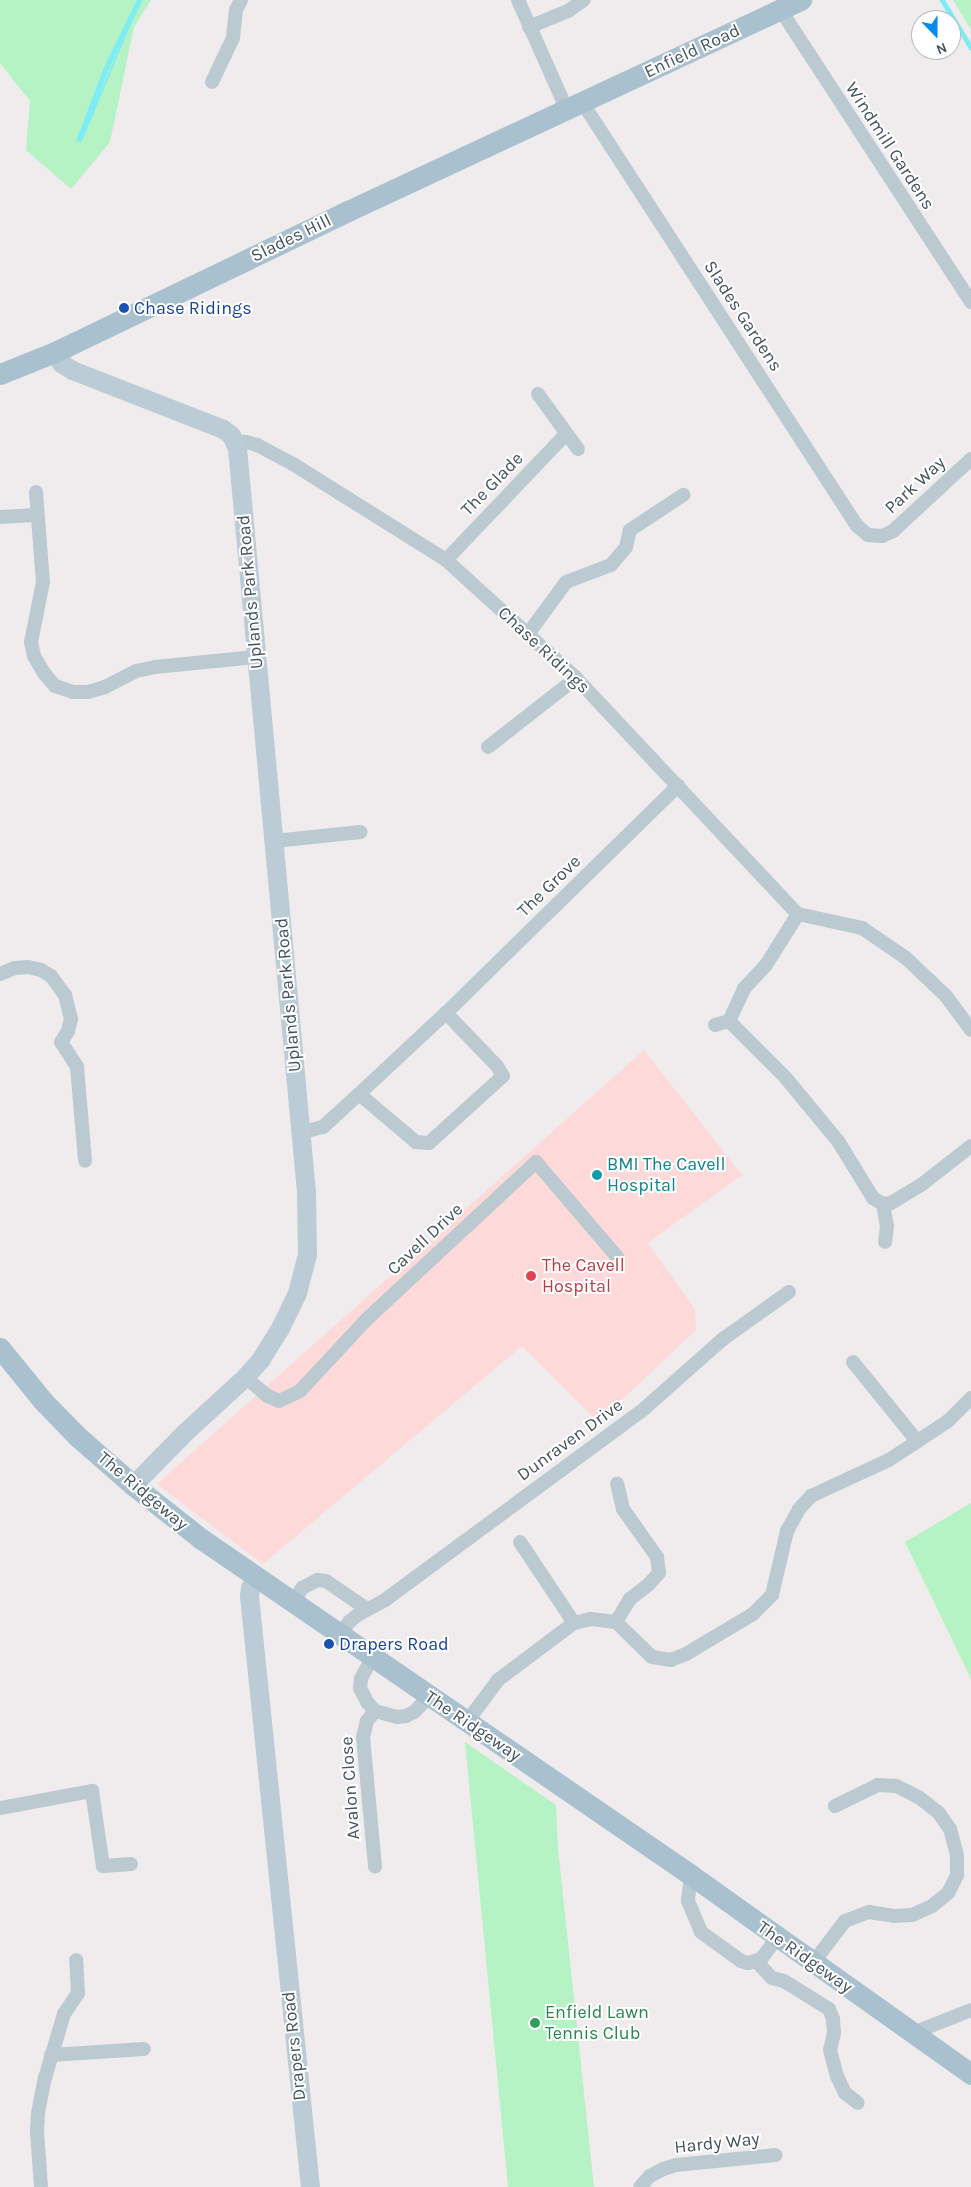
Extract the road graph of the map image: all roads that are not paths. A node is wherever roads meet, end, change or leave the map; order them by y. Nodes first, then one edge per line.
1 (241, 0) edge
2 (518, 0) edge
3 (584, 0) edge
4 (801, 0) edge
5 (780, 9) junction
6 (529, 27) junction
7 (212, 82) dead end
8 (575, 106) junction
9 (971, 302) edge
10 (55, 352) junction
11 (0, 374) edge
12 (538, 394) dead end
13 (566, 434) junction
14 (236, 442) junction
15 (578, 450) dead end
16 (971, 459) edge
17 (36, 492) dead end
18 (683, 495) dead end
19 (37, 515) junction
20 (0, 517) edge
21 (882, 536) joint
22 (446, 560) junction
23 (528, 634) junction
24 (256, 657) junction
25 (576, 678) junction
26 (488, 747) dead end
27 (678, 786) junction
28 (362, 832) dead end
29 (274, 841) junction
30 (798, 914) junction
31 (0, 974) edge
32 (446, 1013) junction
33 (729, 1021) junction
34 (715, 1025) dead end
35 (971, 1030) edge
36 (359, 1094) junction
37 (300, 1133) junction
38 (971, 1146) edge
39 (85, 1161) dead end
40 (883, 1204) junction
41 (885, 1242) dead end
42 (618, 1258) dead end
43 (789, 1292) dead end
44 (1, 1352) edge
45 (853, 1362) dead end
46 (245, 1377) junction
47 (971, 1398) edge
48 (917, 1441) junction
49 (617, 1484) dead end
50 (133, 1485) junction
51 (520, 1542) dead end
52 (256, 1578) junction
53 (292, 1603) junction
54 (367, 1609) junction
55 (616, 1622) junction
56 (574, 1623) junction
57 (340, 1635) junction
58 (372, 1658) junction
59 (429, 1697) junction
60 (375, 1711) junction
61 (466, 1723) junction
62 (835, 1806) dead end
63 (0, 1808) edge
64 (131, 1864) dead end
65 (375, 1866) dead end
66 (691, 1875) junction
67 (777, 1938) junction
68 (76, 1960) dead end
69 (756, 1961) junction
70 (814, 1962) junction
71 (971, 2010) edge
72 (913, 2033) junction
73 (144, 2049) dead end
74 (51, 2055) junction
75 (971, 2074) edge
76 (858, 2103) dead end
77 (776, 2155) dead end
78 (41, 2187) edge
79 (310, 2187) edge
80 (640, 2187) edge

1 - 7 street
2 - 6 street, Slades Gardens
3 - 6 street
4 - 5 main road, Enfield Road
5 - 8 main road, Enfield Road
5 - 9 street, Windmill Gardens
6 - 8 street, Slades Gardens
8 - 10 main road, Slades Hill
8 - 21 street, Slades Gardens
10 - 11 main road, Slades Hill
10 - 14 street, Chase Ridings
12 - 13 street
13 - 15 street
13 - 22 street, The Glade
14 - 22 street, Chase Ridings
14 - 24 street, Uplands Park Road
16 - 21 street, Park Way
17 - 19 street
18 - 23 street
19 - 20 street
19 - 24 street
22 - 23 street, Chase Ridings
23 - 25 street, Chase Ridings
24 - 29 street, Uplands Park Road
25 - 26 street
25 - 27 street, Chase Ridings
27 - 30 street, Chase Ridings
27 - 32 street, The Grove
28 - 29 street
29 - 37 street, Uplands Park Road
30 - 33 street
30 - 35 street
31 - 39 street
32 - 36 street, The Grove
32 - 36 street
33 - 34 street
33 - 40 street
36 - 37 street, The Grove
37 - 46 street, Uplands Park Road
38 - 40 street
40 - 41 street
42 - 46 street, Cavell Drive
43 - 54 street, Dunraven Drive
44 - 50 main road, The Ridgeway
45 - 48 street
46 - 50 street, Uplands Park Road
47 - 48 street
48 - 55 street
49 - 55 street
50 - 52 main road, The Ridgeway
51 - 56 street
52 - 53 main road, The Ridgeway
52 - 79 street, Drapers Road
53 - 54 street
53 - 57 main road, The Ridgeway
54 - 57 street, Dunraven Drive
55 - 56 street
56 - 61 street
57 - 58 main road, The Ridgeway
58 - 59 main road, The Ridgeway
58 - 60 street
59 - 60 street
59 - 61 main road, The Ridgeway
60 - 65 street, Avalon Close
61 - 66 main road, The Ridgeway
62 - 70 street
63 - 64 street
66 - 67 main road, The Ridgeway
66 - 69 street
67 - 69 street
67 - 70 main road, The Ridgeway
68 - 74 street
69 - 76 street
70 - 72 main road, The Ridgeway
71 - 72 street
72 - 75 main road, The Ridgeway
73 - 74 street
74 - 78 street
77 - 80 street, Hardy Way

